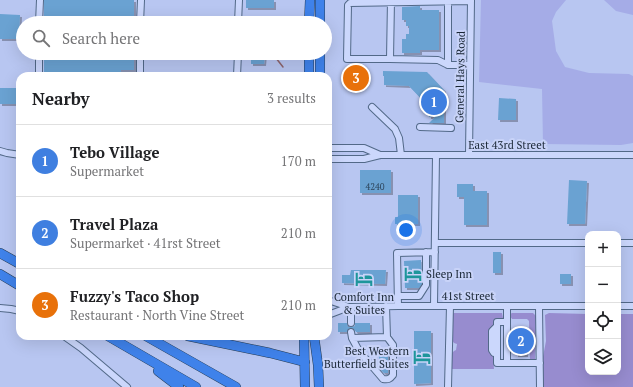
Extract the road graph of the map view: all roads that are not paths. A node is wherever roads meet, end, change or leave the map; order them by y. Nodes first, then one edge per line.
1 (40, 0) edge
2 (140, 0) edge
3 (239, 0) edge
4 (310, 0) edge
5 (320, 0) edge
6 (391, 1) edge
7 (452, 1) edge
8 (471, 1) edge
9 (39, 16) edge
10 (140, 16) edge
11 (238, 16) edge
12 (309, 16) edge
13 (320, 16) edge
14 (39, 60) edge
15 (140, 60) edge
16 (238, 60) edge
17 (309, 60) edge
18 (320, 60) edge
19 (390, 60) junction
20 (448, 65) junction
21 (470, 66) junction
22 (39, 72) edge
23 (140, 72) edge
24 (237, 72) edge
25 (308, 72) edge
26 (320, 72) edge
27 (372, 107) dead end
28 (420, 128) dead end
29 (452, 128) dead end
30 (332, 148) edge
31 (0, 151) edge
32 (16, 154) edge
33 (380, 155) junction
34 (401, 155) junction
35 (436, 155) junction
36 (469, 155) junction
37 (633, 155) edge
38 (332, 159) edge
39 (435, 242) junction
40 (585, 242) edge
41 (621, 242) edge
42 (633, 242) edge
43 (426, 252) junction
44 (435, 252) junction
45 (0, 253) edge
46 (16, 262) edge
47 (0, 274) edge
48 (16, 284) edge
49 (398, 296) junction
50 (332, 301) edge
51 (386, 306) junction
52 (398, 306) junction
53 (434, 306) junction
54 (450, 306) junction
55 (507, 306) junction
56 (539, 306) junction
57 (585, 306) edge
58 (621, 306) edge
59 (633, 306) edge
60 (350, 307) junction
61 (0, 308) edge
62 (16, 310) edge
63 (332, 314) edge
64 (507, 322) junction
65 (351, 323) dead end
66 (387, 337) junction
67 (70, 340) edge
68 (115, 340) edge
69 (153, 340) edge
70 (207, 340) edge
71 (304, 340) edge
72 (315, 340) edge
73 (132, 350) junction
74 (305, 362) junction
75 (507, 363) junction
76 (540, 363) junction
77 (319, 383) edge
78 (127, 387) edge
79 (179, 387) edge
80 (196, 387) edge
81 (236, 387) edge
82 (306, 387) edge
83 (328, 387) edge
84 (448, 387) edge
85 (540, 387) edge

1 - 9 street
2 - 10 street
3 - 11 street
4 - 12 highway
5 - 13 highway
6 - 7 street
6 - 19 street
6 - 19 street
7 - 8 street
7 - 20 street
8 - 21 street, General Hays Road
14 - 22 street
15 - 23 street
16 - 24 street
17 - 25 highway
18 - 26 highway
19 - 20 street
20 - 21 street
21 - 36 street, General Hays Road
27 - 34 street
28 - 29 street
30 - 33 street, East 43rd Street
31 - 32 street
33 - 34 street, East 43rd Street
33 - 38 street, East 43rd Street
34 - 35 street, East 43rd Street
35 - 36 street, East 43rd Street
35 - 39 street
36 - 37 street, East 43rd Street
39 - 40 street
39 - 44 street
41 - 42 street
43 - 44 street
43 - 49 street
43 - 49 street
44 - 53 street
45 - 46 highway
47 - 48 highway
49 - 52 street
50 - 60 street, 41st Street
51 - 52 street, 41st Street
51 - 60 street, 41st Street
51 - 66 street
52 - 53 street, 41st Street
53 - 54 street, 41st Street
54 - 55 street, 41st Street
54 - 84 street
55 - 56 street, 41st Street
55 - 64 street
56 - 57 street, 41st Street
56 - 76 street
58 - 59 street
60 - 63 street, 41st Street
60 - 65 street
61 - 62 street
64 - 75 street
64 - 75 street
66 - 66 street
67 - 78 street
68 - 73 highway
69 - 81 highway
70 - 74 highway
71 - 74 highway
72 - 77 highway
73 - 79 highway
73 - 80 highway
74 - 82 highway
75 - 76 street
76 - 85 street
77 - 83 highway

